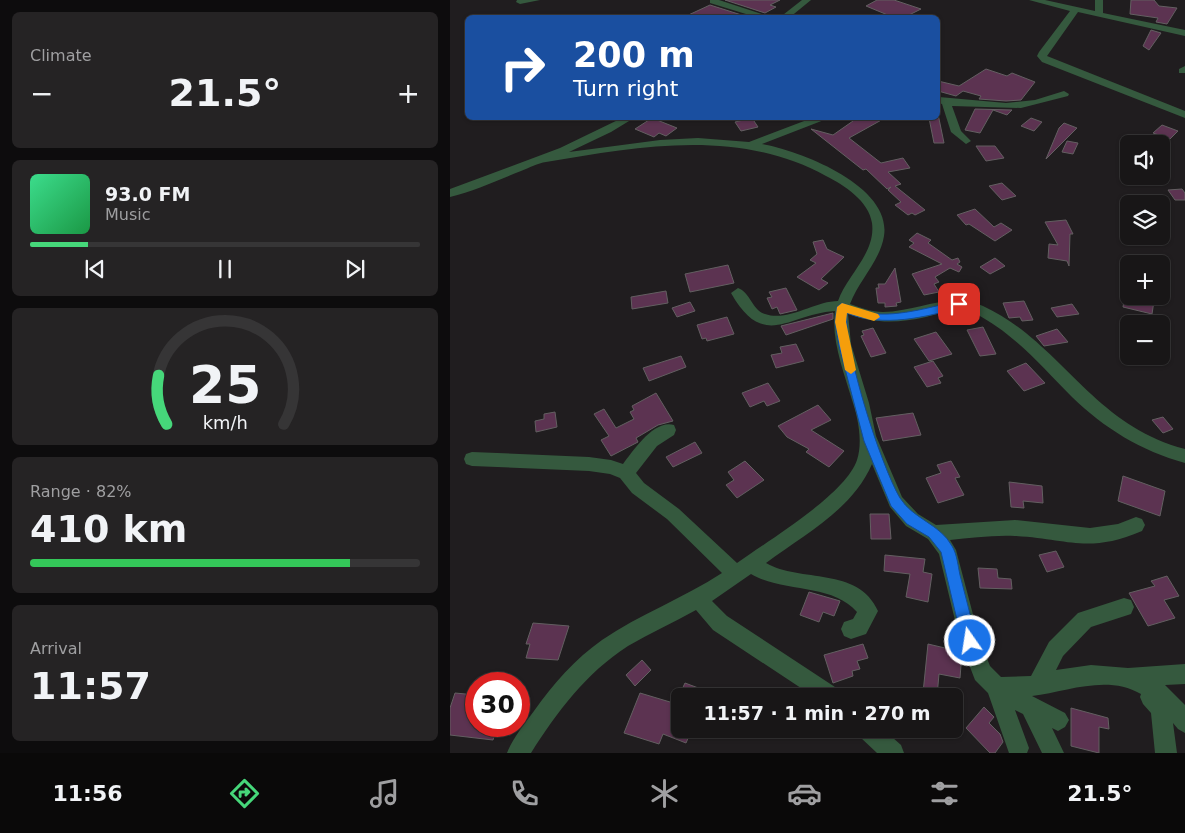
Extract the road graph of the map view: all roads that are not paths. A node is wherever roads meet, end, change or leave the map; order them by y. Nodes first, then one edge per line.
1 (536, 0) edge
2 (807, 0) edge
3 (1033, 0) edge
4 (1099, 0) edge
5 (713, 1) edge
6 (520, 2) dead end
7 (1075, 10) junction
8 (760, 15) edge
9 (787, 15) edge
10 (1099, 15) junction
11 (1185, 33) edge
12 (1064, 94) dead end
13 (942, 101) edge
14 (1185, 115) edge
15 (626, 120) edge
16 (815, 120) edge
17 (966, 141) dead end
18 (751, 145) junction
19 (547, 159) junction
20 (450, 193) edge
21 (738, 293) dead end
22 (842, 307) junction
23 (668, 430) dead end
24 (870, 441) junction
25 (1185, 456) edge
26 (472, 459) dead end
27 (626, 473) junction
28 (1136, 524) dead end
29 (934, 533) junction
30 (743, 569) junction
31 (698, 599) junction
32 (1124, 607) dead end
33 (851, 629) dead end
34 (1185, 674) edge
35 (1131, 678) junction
36 (996, 686) junction
37 (1037, 686) junction
38 (819, 688) edge
39 (1185, 705) edge
40 (1030, 708) junction
41 (1058, 720) dead end
42 (1185, 722) edge
43 (877, 738) edge
44 (1018, 748) dead end
45 (518, 753) edge
46 (893, 753) edge
47 (1053, 753) edge
48 (1166, 753) edge

1 - 6 street
2 - 9 street
3 - 7 street
4 - 10 street
5 - 8 street
7 - 10 street
7 - 14 street
10 - 11 street
12 - 13 street
13 - 17 street
15 - 19 street
16 - 18 street
18 - 19 street
18 - 22 street
19 - 20 street
21 - 22 street
22 - 24 street
22 - 25 street
23 - 27 street
24 - 29 street
24 - 30 street
26 - 27 street
27 - 30 street
28 - 29 street
29 - 36 street
30 - 31 street
30 - 33 street
31 - 38 street
31 - 45 street
32 - 37 street
34 - 35 street
35 - 37 street
35 - 39 street
35 - 42 street
35 - 48 street
36 - 37 street
36 - 40 street
36 - 44 street
40 - 41 street
40 - 47 street
43 - 46 street

